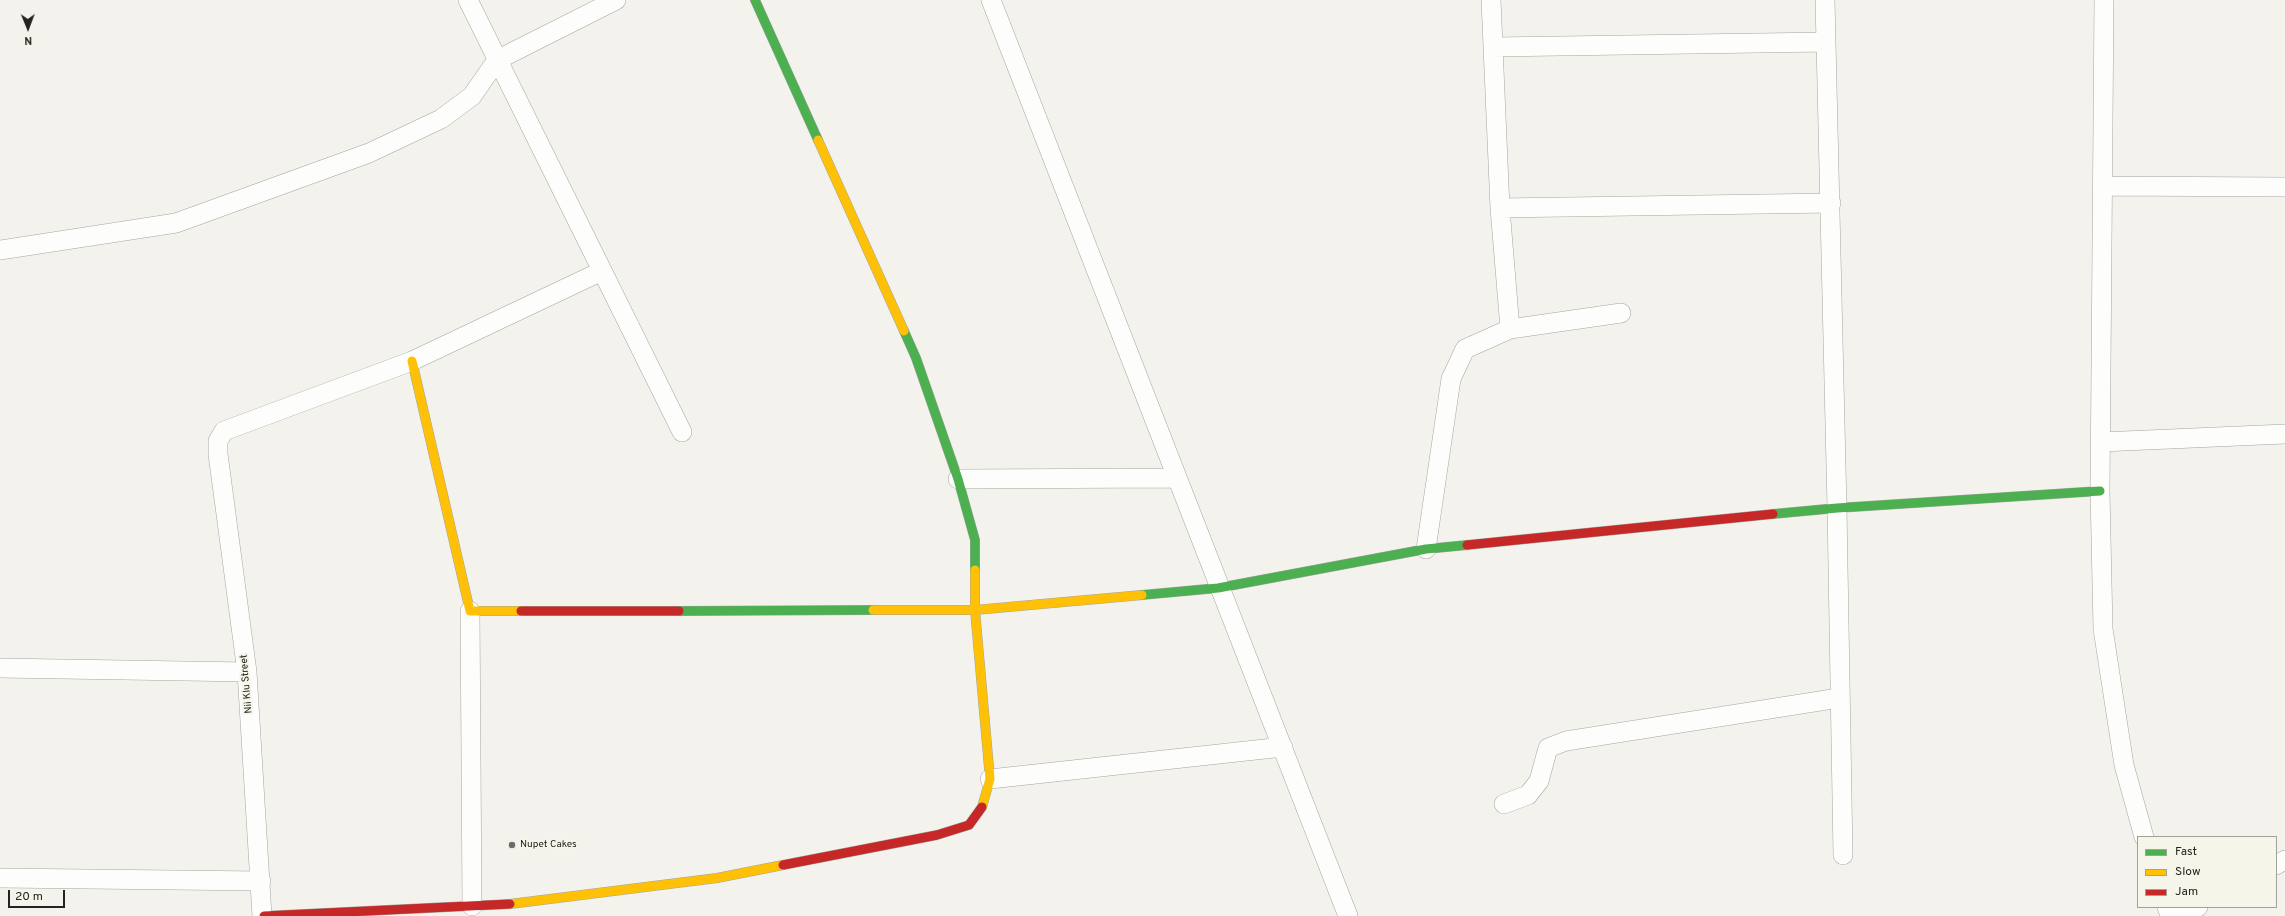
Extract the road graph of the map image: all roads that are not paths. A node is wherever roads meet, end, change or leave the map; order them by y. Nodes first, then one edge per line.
1 (468, 0) edge
2 (616, 0) edge
3 (755, 0) edge
4 (991, 0) edge
5 (1491, 0) edge
6 (1825, 0) edge
7 (2104, 0) edge
8 (1825, 42) junction
9 (1494, 46) junction
10 (496, 60) junction
11 (2103, 186) junction
12 (2285, 187) edge
13 (1831, 204) junction
14 (1500, 208) junction
15 (0, 250) edge
16 (602, 271) junction
17 (1621, 313) dead end
18 (1510, 329) junction
19 (412, 360) junction
20 (682, 432) dead end
21 (2285, 434) edge
22 (2101, 442) junction
23 (1176, 478) junction
24 (958, 479) junction
25 (2100, 491) junction
26 (1837, 508) junction
27 (1426, 549) junction
28 (1218, 588) junction
29 (975, 610) junction
30 (470, 611) junction
31 (0, 668) edge
32 (247, 672) junction
33 (1839, 698) junction
34 (1283, 746) junction
35 (990, 779) junction
36 (1504, 804) dead end
37 (2144, 836) edge
38 (1843, 855) dead end
39 (0, 878) edge
40 (261, 881) junction
41 (472, 906) junction
42 (2196, 908) edge
43 (263, 916) edge
44 (1348, 916) edge
45 (2182, 916) edge

1 - 10 street
2 - 10 street
3 - 24 street
4 - 23 street
5 - 9 street
6 - 8 street
7 - 11 street
8 - 9 street
8 - 13 street
9 - 14 street
10 - 15 street
10 - 16 street
11 - 12 street
11 - 22 street
13 - 14 street
13 - 26 street
14 - 18 street
16 - 19 street, Nii Klu Street
16 - 20 street
17 - 18 street
18 - 27 street
19 - 30 street
19 - 32 street, Nii Klu Street
21 - 22 street
22 - 25 street
23 - 24 street
23 - 28 street
24 - 29 street
25 - 26 street
25 - 37 street
26 - 27 street
26 - 33 street
27 - 28 street
28 - 29 street
28 - 34 street
29 - 30 street
29 - 35 street
30 - 41 street
31 - 32 street
32 - 40 street, Nii Klu Street
33 - 36 street
33 - 38 street
34 - 35 street
34 - 44 street
35 - 41 street
39 - 40 street
40 - 43 street, Nii Klu Street
41 - 43 street
42 - 45 street

